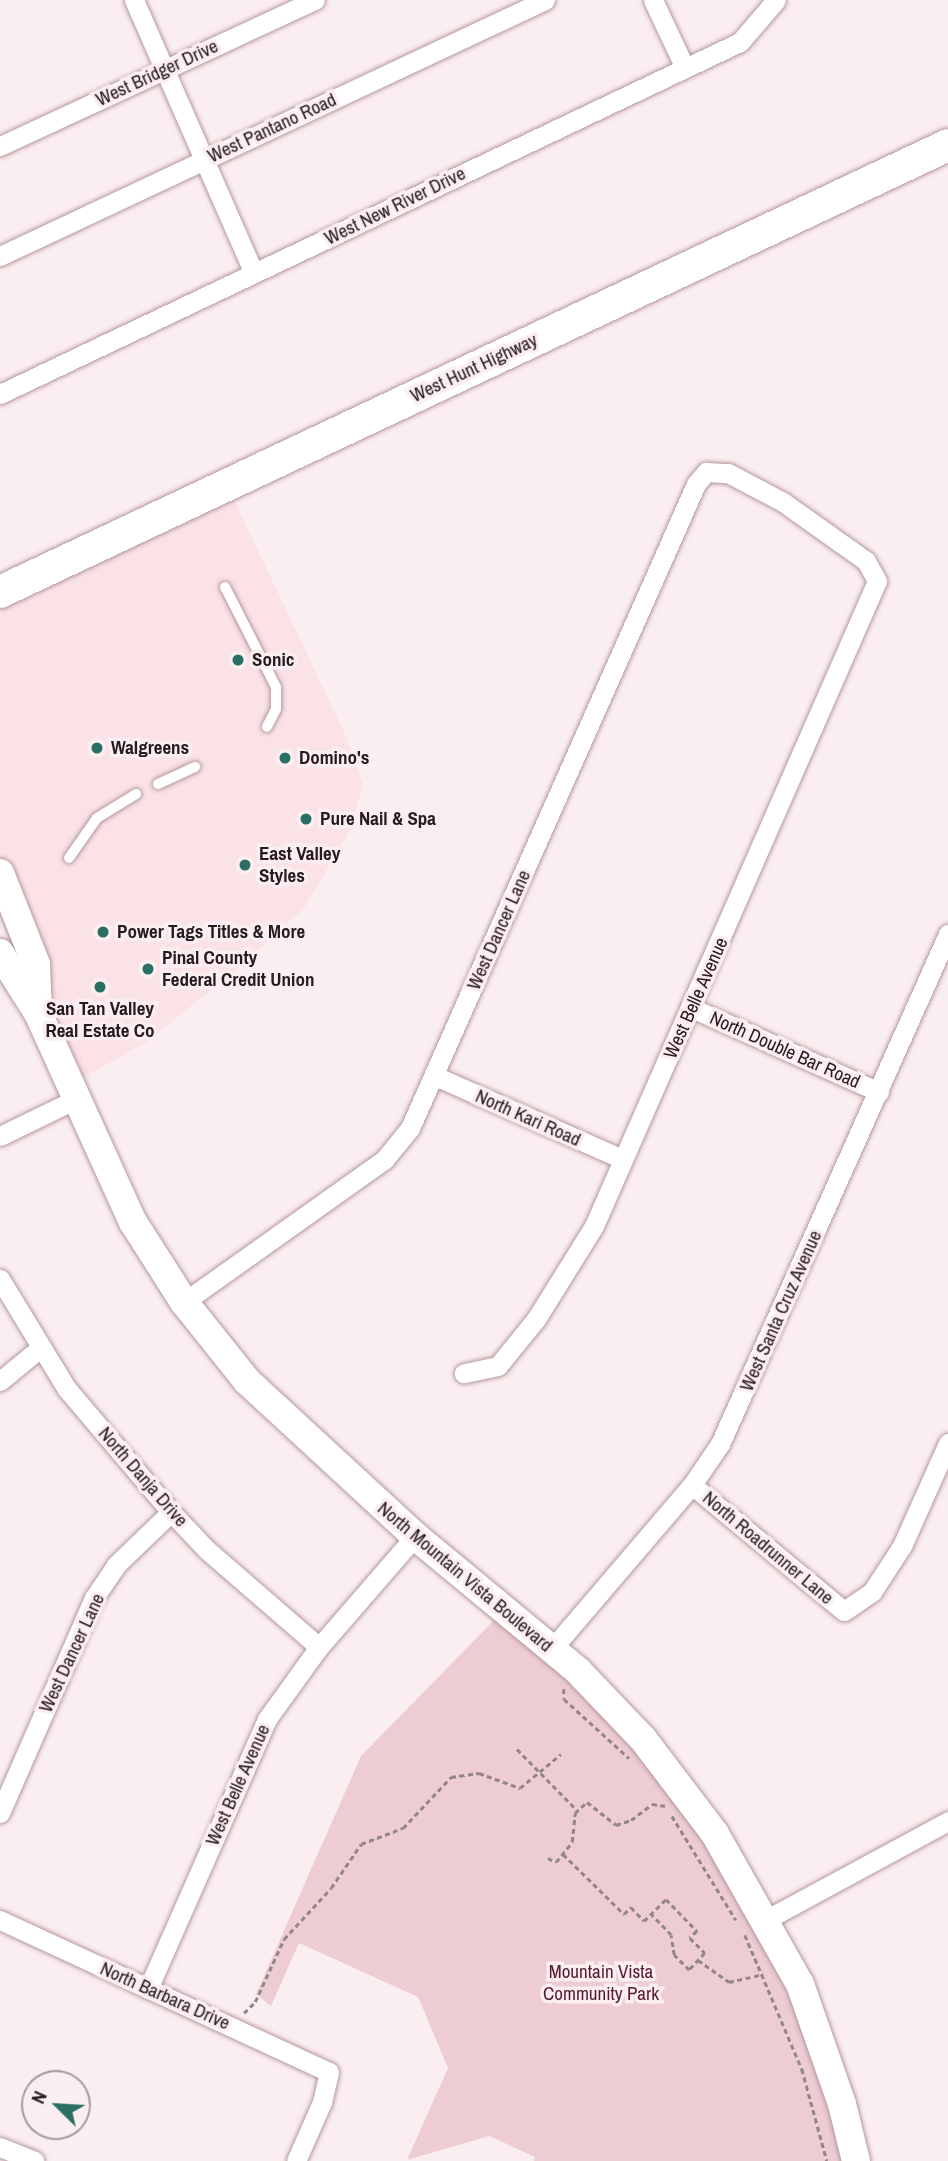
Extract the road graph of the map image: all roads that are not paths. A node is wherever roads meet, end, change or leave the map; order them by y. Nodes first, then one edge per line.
1 (134, 0) edge
2 (315, 0) edge
3 (545, 0) edge
4 (653, 0) edge
5 (776, 0) edge
6 (685, 68) junction
7 (164, 70) junction
8 (948, 145) edge
9 (0, 146) edge
10 (204, 160) junction
11 (0, 256) edge
12 (254, 273) junction
13 (0, 394) edge
14 (706, 472) joint
15 (225, 587) dead end
16 (0, 592) edge
17 (267, 727) dead end
18 (195, 767) dead end
19 (158, 784) dead end
20 (136, 794) dead end
21 (69, 858) dead end
22 (0, 873) edge
23 (948, 934) edge
24 (0, 953) edge
25 (692, 1008) junction
26 (38, 1013) junction
27 (435, 1076) junction
28 (879, 1091) junction
29 (74, 1100) junction
30 (0, 1136) edge
31 (622, 1159) junction
32 (0, 1279) edge
33 (184, 1302) junction
34 (39, 1349) junction
35 (464, 1373) dead end
36 (0, 1381) edge
37 (948, 1443) edge
38 (692, 1485) junction
39 (171, 1512) junction
40 (415, 1536) junction
41 (319, 1647) junction
42 (551, 1650) junction
43 (0, 1813) edge
44 (948, 1821) edge
45 (767, 1919) junction
46 (0, 1920) edge
47 (148, 1989) junction
48 (0, 2147) edge
49 (34, 2161) edge
50 (296, 2161) edge
51 (856, 2161) edge

1 - 7 street
2 - 7 street, West Bridger Drive
3 - 10 street, West Pantano Road
4 - 6 street
5 - 6 street, West New River Drive
6 - 12 street, West New River Drive
7 - 9 street, West Bridger Drive
7 - 10 street
8 - 16 main road, West Hunt Highway
10 - 11 street, West Pantano Road
10 - 12 street
12 - 13 street, West New River Drive
14 - 25 street, West Belle Avenue
14 - 27 street, West Dancer Lane
15 - 17 lane
18 - 19 lane
20 - 21 lane
22 - 26 street, North Mountain Vista Boulevard
23 - 28 street, West Santa Cruz Avenue
24 - 26 street, North Mountain Vista Boulevard
25 - 28 street, North Double Bar Road
25 - 31 street, West Belle Avenue
26 - 29 street, North Mountain Vista Boulevard
27 - 31 street, North Kari Road
27 - 33 street, West Dancer Lane
28 - 38 street, West Santa Cruz Avenue
29 - 30 street
29 - 33 street, North Mountain Vista Boulevard
31 - 35 street, West Belle Avenue
32 - 34 street, North Danja Drive
33 - 40 street, North Mountain Vista Boulevard
34 - 36 street
34 - 39 street, North Danja Drive
37 - 38 street, North Roadrunner Lane
38 - 42 street, West Santa Cruz Avenue
39 - 41 street, North Danja Drive
39 - 43 street, West Dancer Lane
40 - 41 street, West Belle Avenue
40 - 42 street, North Mountain Vista Boulevard
41 - 47 street, West Belle Avenue
42 - 45 street, North Mountain Vista Boulevard
44 - 45 street
45 - 51 street, North Mountain Vista Boulevard
46 - 47 street, North Barbara Drive
47 - 50 street, North Barbara Drive
48 - 49 street

